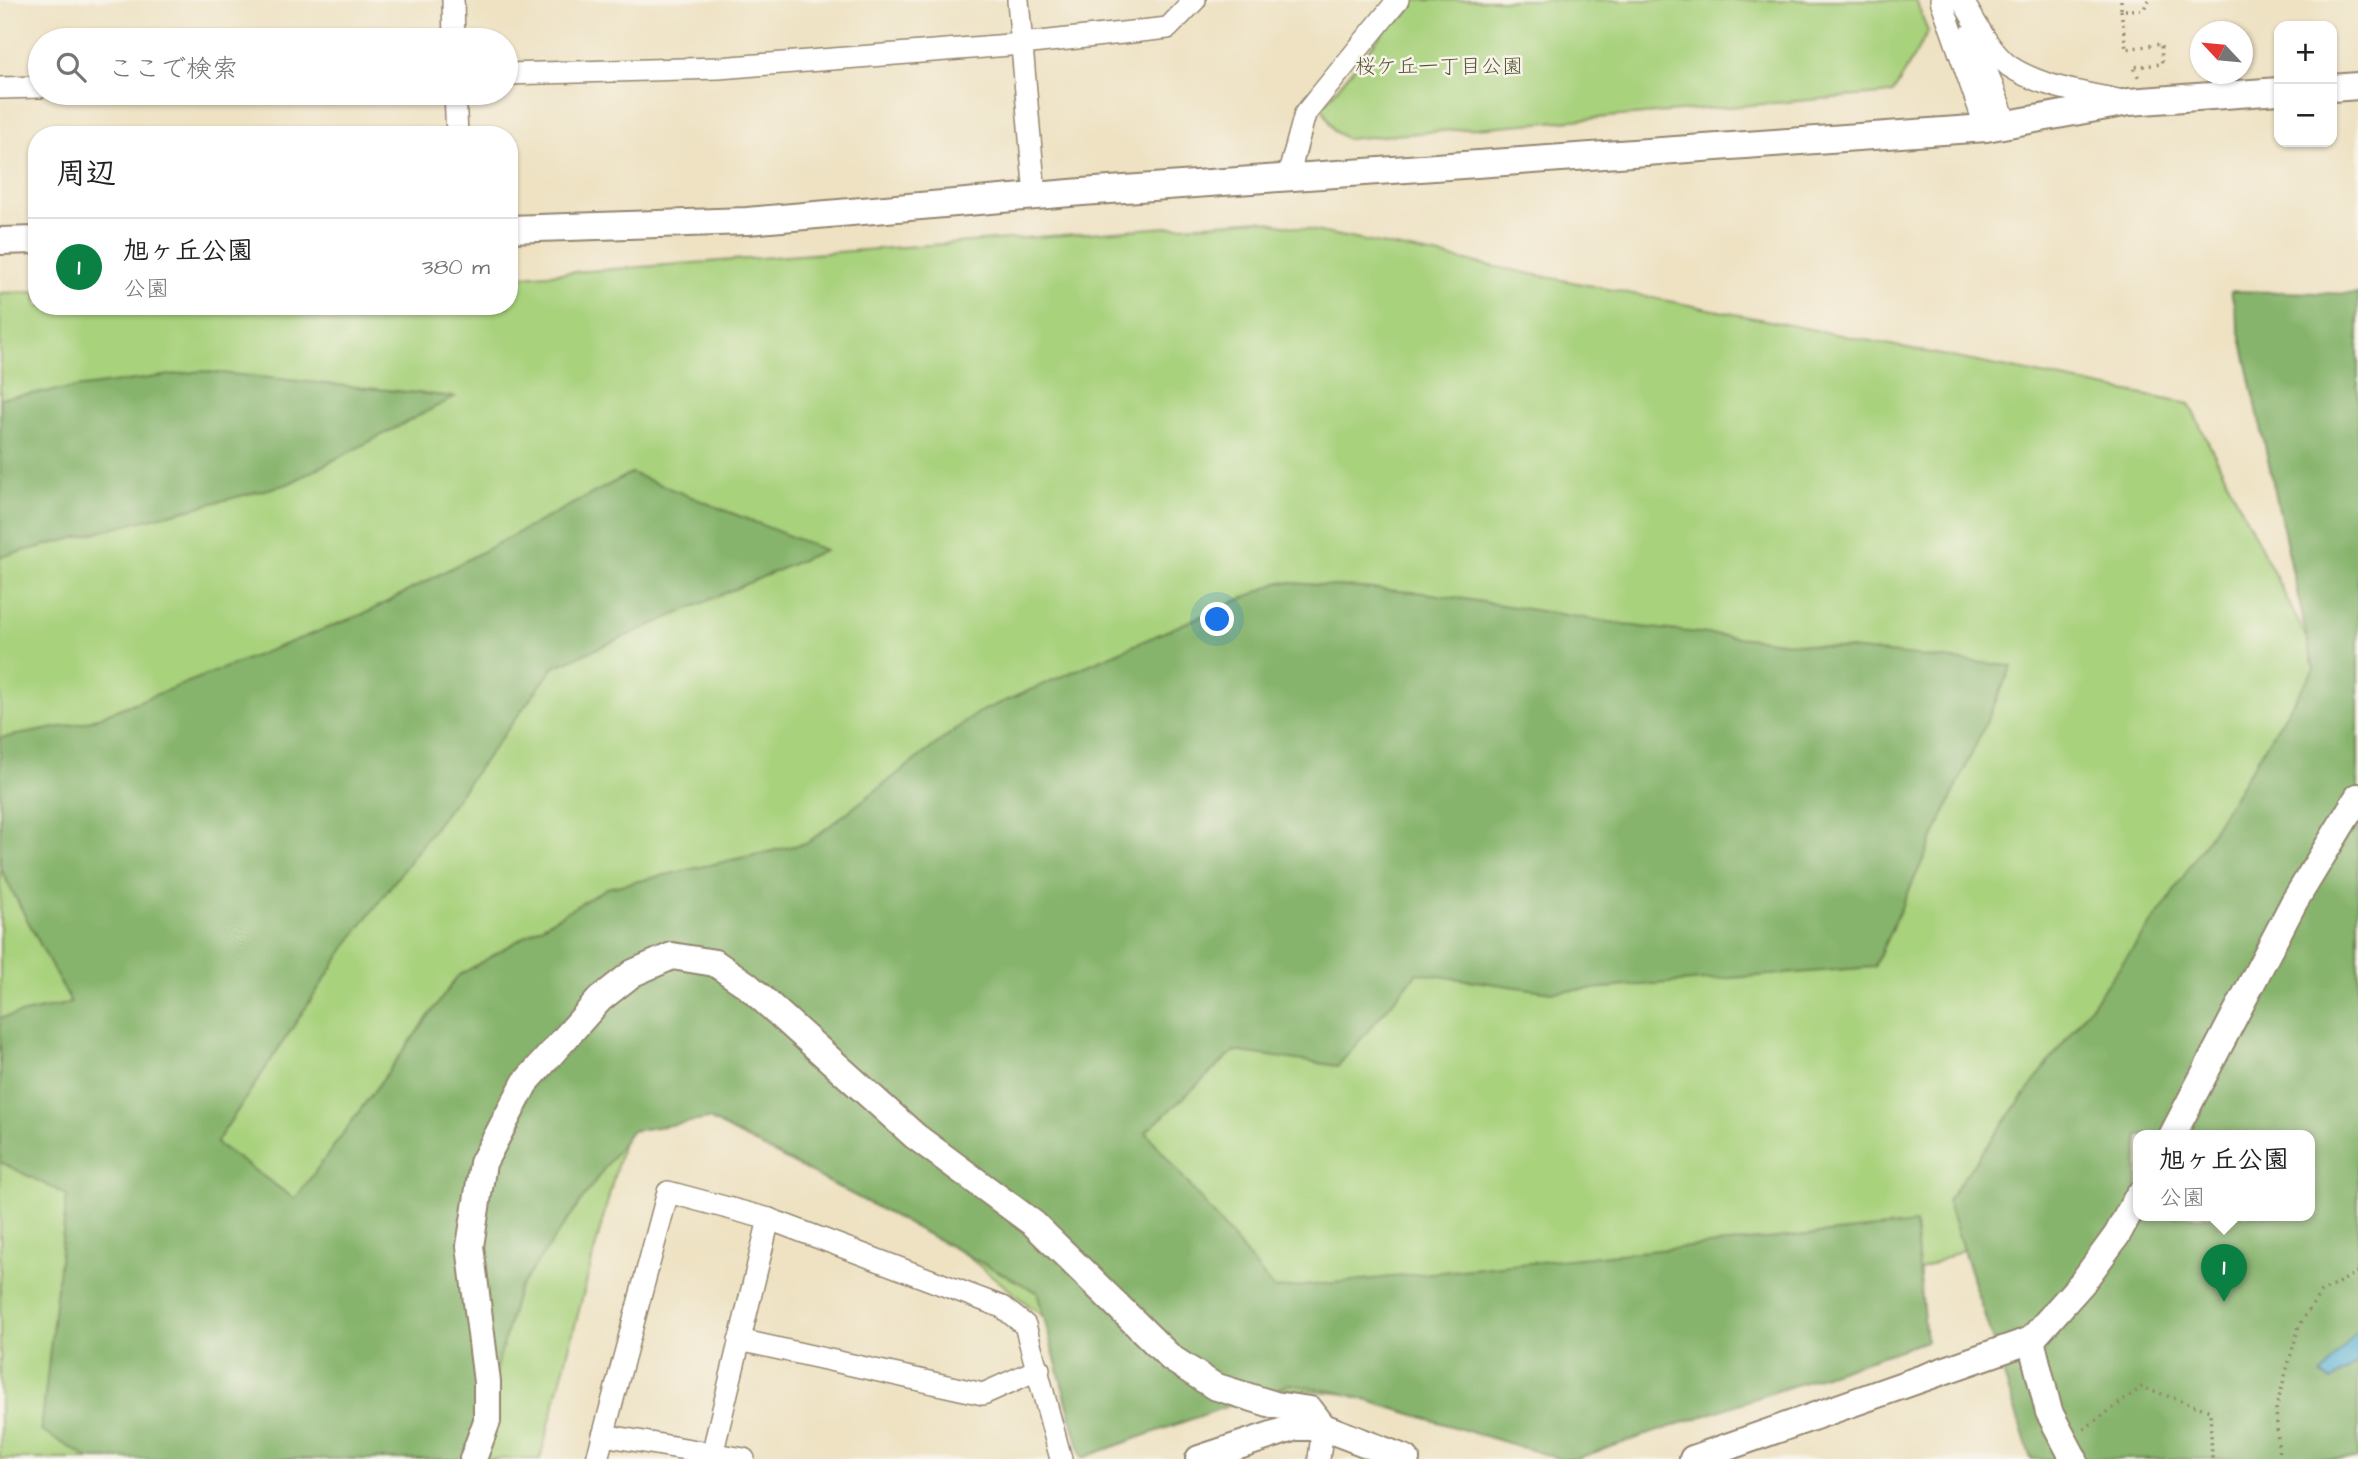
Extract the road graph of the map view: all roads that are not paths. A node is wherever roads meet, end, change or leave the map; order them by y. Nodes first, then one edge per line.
1 (453, 0) edge
2 (1018, 0) edge
3 (1195, 0) edge
4 (1398, 0) edge
5 (1941, 0) edge
6 (1961, 0) edge
7 (454, 28) edge
8 (1022, 44) junction
9 (518, 74) edge
10 (2358, 86) edge
11 (28, 87) edge
12 (0, 88) edge
13 (2337, 88) edge
14 (2274, 91) edge
15 (2140, 102) junction
16 (456, 105) edge
17 (457, 126) edge
18 (1997, 126) junction
19 (1288, 177) junction
20 (1035, 196) junction
21 (518, 229) edge
22 (28, 240) edge
23 (0, 241) edge
24 (2358, 797) edge
25 (2175, 1130) edge
26 (2133, 1205) edge
27 (769, 1219) junction
28 (740, 1340) junction
29 (2031, 1340) junction
30 (1039, 1369) junction
31 (1323, 1427) junction
32 (603, 1435) junction
33 (2070, 1451) edge
34 (711, 1456) edge
35 (473, 1459) edge
36 (597, 1459) edge
37 (744, 1459) edge
38 (1061, 1459) edge
39 (1199, 1459) edge
40 (1320, 1459) edge
41 (1406, 1459) edge
42 (1693, 1459) edge

1 - 7 street
2 - 8 street
3 - 8 street
4 - 19 street
5 - 18 street
6 - 15 street
6 - 18 street
8 - 9 street
8 - 20 street
10 - 13 street
11 - 12 street
14 - 15 street
15 - 18 street
16 - 17 street
18 - 19 street
19 - 20 street
20 - 21 street
22 - 23 street
24 - 25 street
26 - 29 street
27 - 28 street
27 - 30 street
27 - 32 street
28 - 30 street
28 - 34 street
29 - 33 street
29 - 42 street
30 - 38 street
31 - 35 street
31 - 39 street
31 - 40 street
31 - 41 street
32 - 34 street
32 - 36 street
34 - 37 street

